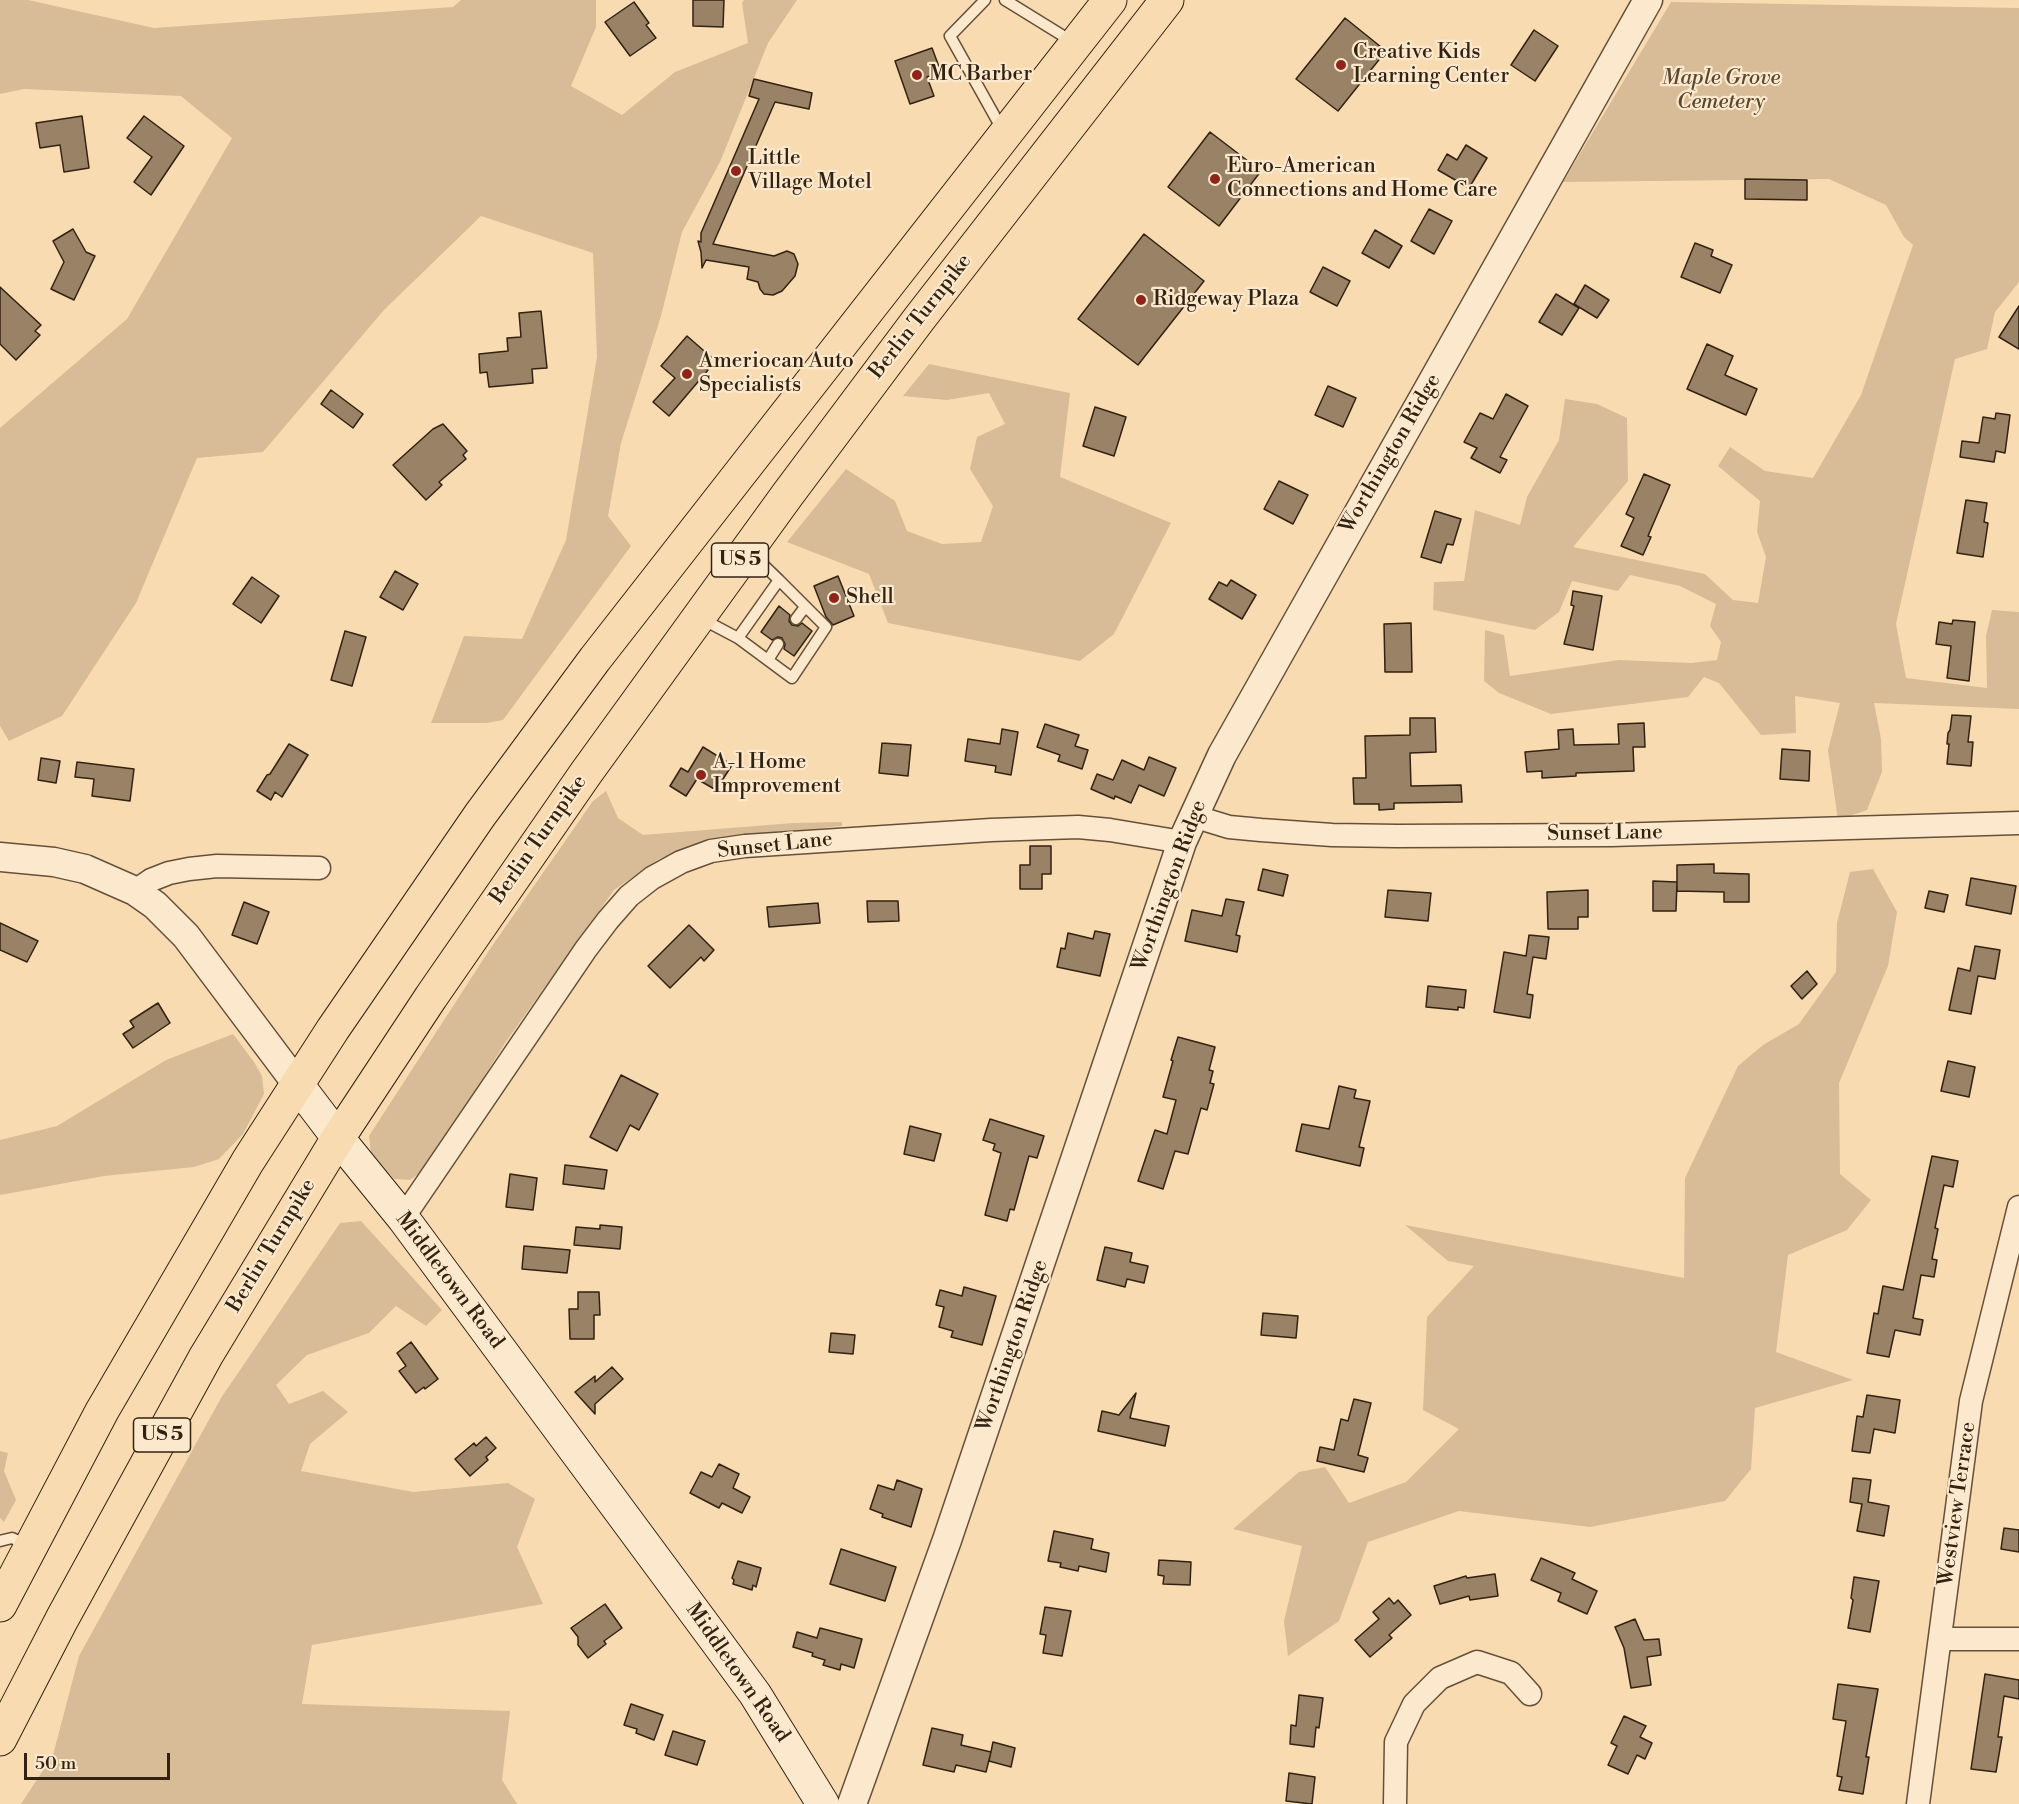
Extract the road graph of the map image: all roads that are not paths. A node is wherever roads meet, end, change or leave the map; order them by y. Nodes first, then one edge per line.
1 (985, 0) edge
2 (1005, 0) edge
3 (1167, 0) edge
4 (1648, 0) edge
5 (1103, 2) edge
6 (1075, 44) junction
7 (1005, 134) junction
8 (748, 549) junction
9 (779, 580) junction
10 (805, 607) junction
11 (699, 618) junction
12 (796, 619) dead end
13 (738, 638) junction
14 (778, 644) dead end
15 (768, 660) junction
16 (1193, 816) junction
17 (2019, 823) edge
18 (1182, 842) junction
19 (0, 857) edge
20 (319, 868) dead end
21 (135, 891) junction
22 (297, 1084) junction
23 (338, 1138) junction
24 (2019, 1207) edge
25 (403, 1218) junction
26 (15, 1543) edge
27 (0, 1605) edge
28 (1940, 1639) junction
29 (2019, 1639) edge
30 (1530, 1694) dead end
31 (0, 1739) edge
32 (823, 1804) edge
33 (852, 1804) edge
34 (1395, 1804) edge
35 (1918, 1804) edge

1 - 7 lane
2 - 6 lane
3 - 8 highway, Berlin Turnpike / US 5
4 - 16 street, Worthington Ridge
5 - 6 highway, US 5
6 - 7 highway, US 5
7 - 22 highway, US 5
8 - 9 lane
8 - 11 highway, Berlin Turnpike / US 5
9 - 10 lane
9 - 13 lane
10 - 12 lane
10 - 15 lane
11 - 13 lane
11 - 23 highway, Berlin Turnpike / US 5
13 - 15 lane
14 - 15 lane
16 - 17 street, Sunset Lane
16 - 18 street, Worthington Ridge
18 - 25 street, Sunset Lane
18 - 33 street, Worthington Ridge
19 - 21 street, Middletown Road
20 - 21 street
21 - 22 street, Middletown Road
22 - 23 main road, Middletown Road
22 - 26 highway, US 5
23 - 25 main road, Middletown Road
23 - 31 highway, Berlin Turnpike / US 5
24 - 28 street, Westview Terrace
25 - 32 main road, Middletown Road
26 - 27 highway, US 5
28 - 29 street
28 - 35 street, Westview Terrace
30 - 34 street

